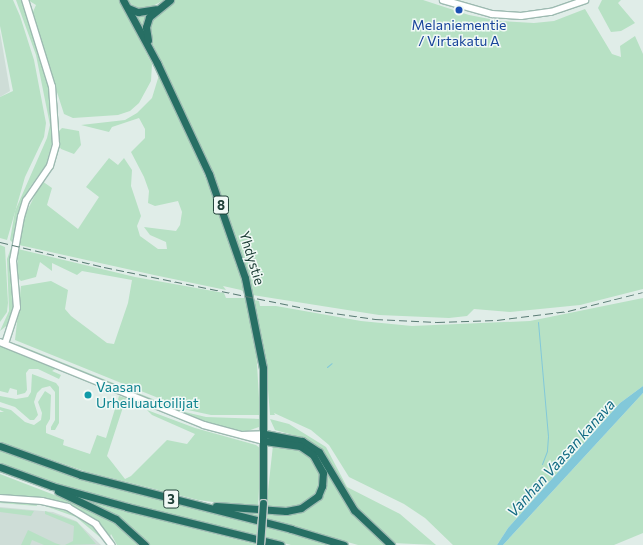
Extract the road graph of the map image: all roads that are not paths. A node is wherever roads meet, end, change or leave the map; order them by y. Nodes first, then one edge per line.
1 (25, 0) edge
2 (123, 0) edge
3 (170, 0) edge
4 (443, 0) edge
5 (585, 0) edge
6 (128, 8) junction
7 (160, 8) junction
8 (151, 52) junction
9 (3, 343) edge
10 (265, 437) junction
11 (0, 446) edge
12 (0, 467) edge
13 (52, 486) junction
14 (0, 498) edge
15 (203, 506) junction
16 (112, 545) edge
17 (145, 545) edge
18 (260, 545) edge
19 (280, 545) edge
20 (344, 545) edge
21 (390, 545) edge

1 - 9 street
2 - 6 highway, Yhdystie / 8
3 - 7 highway
4 - 5 street
6 - 7 highway
6 - 8 highway, Yhdystie / 8
7 - 8 highway
8 - 10 highway, Yhdystie / 8
9 - 10 street
10 - 15 highway
10 - 18 highway, Yhdystie / 8, bridge
10 - 21 highway
11 - 15 highway, 3
12 - 13 highway, 3
13 - 17 highway
13 - 19 highway, 3
14 - 16 street
15 - 20 highway, 3

